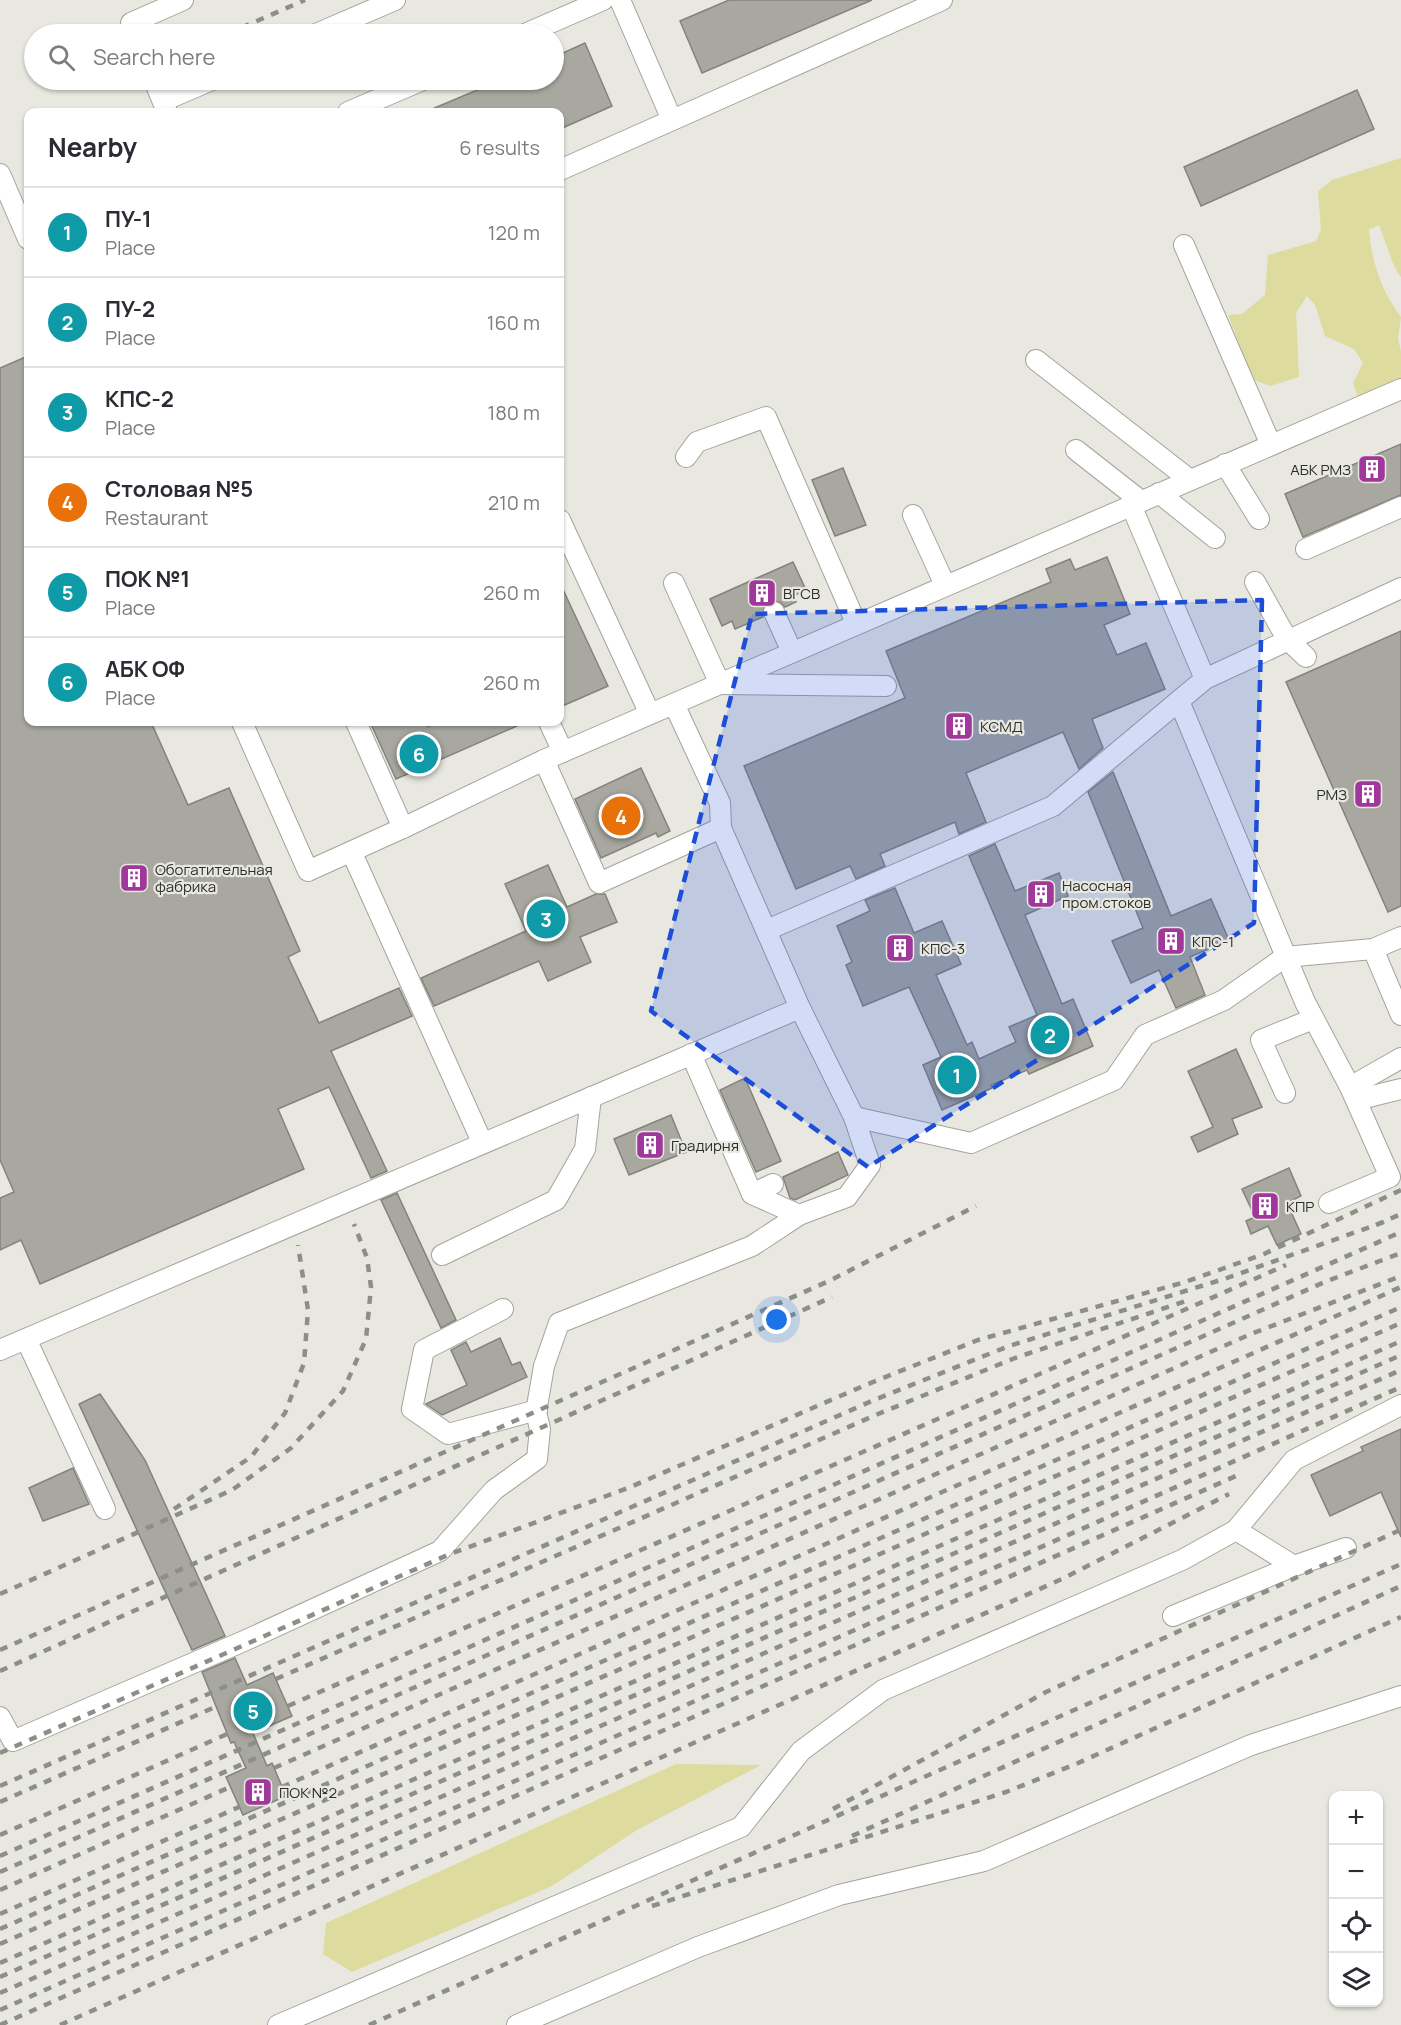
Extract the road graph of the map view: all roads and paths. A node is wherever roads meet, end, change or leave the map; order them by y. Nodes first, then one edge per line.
1 (183, 0) edge
2 (395, 0) edge
3 (603, 0) edge
4 (620, 0) edge
5 (940, 1) edge
6 (131, 24) edge
7 (339, 24) edge
8 (548, 24) edge
9 (158, 90) edge
10 (195, 90) edge
11 (400, 90) edge
12 (165, 107) edge
13 (357, 108) edge
14 (672, 120) junction
15 (564, 168) edge
16 (0, 174) edge
17 (24, 229) edge
18 (1184, 245) dead end
19 (1036, 360) dead end
20 (1401, 389) edge
21 (1271, 445) junction
22 (1076, 450) dead end
23 (686, 457) dead end
24 (1225, 464) junction
25 (1190, 480) junction
26 (1144, 500) junction
27 (1401, 507) edge
28 (913, 515) dead end
29 (1259, 519) dead end
30 (564, 529) edge
31 (1215, 538) dead end
32 (1306, 549) dead end
33 (1255, 582) dead end
34 (675, 583) dead end
35 (945, 585) junction
36 (1401, 588) edge
37 (774, 612) dead end
38 (856, 623) junction
39 (1287, 639) junction
40 (792, 652) junction
41 (1306, 657) dead end
42 (1205, 679) junction
43 (720, 684) junction
44 (886, 686) dead end
45 (1179, 701) junction
46 (674, 704) junction
47 (650, 714) junction
48 (244, 726) edge
49 (358, 726) edge
50 (551, 726) edge
51 (562, 752) junction
52 (544, 760) junction
53 (403, 828) junction
54 (721, 828) junction
55 (352, 852) junction
56 (767, 930) junction
57 (1401, 937) edge
58 (1373, 949) junction
59 (1285, 957) junction
60 (800, 1008) junction
61 (1401, 1015) edge
62 (1313, 1019) junction
63 (691, 1054) junction
64 (1401, 1058) edge
65 (1401, 1089) edge
66 (1285, 1093) dead end
67 (1353, 1094) junction
68 (591, 1097) junction
69 (854, 1117) junction
70 (482, 1142) junction
71 (773, 1184) dead end
72 (752, 1194) junction
73 (1329, 1203) dead end
74 (799, 1215) junction
75 (442, 1254) dead end
76 (503, 1310) dead end
77 (26, 1339) junction
78 (0, 1349) edge
79 (1401, 1405) edge
80 (537, 1410) junction
81 (105, 1509) dead end
82 (1236, 1530) junction
83 (1346, 1548) dead end
84 (1294, 1566) junction
85 (1173, 1616) dead end
86 (1401, 1696) edge
87 (0, 1717) edge
88 (278, 2025) edge
89 (517, 2025) edge

1 - 6 lane
2 - 7 lane
3 - 8 lane
4 - 14 lane
5 - 14 lane
9 - 12 lane
10 - 12 lane
11 - 13 lane
14 - 15 lane
16 - 17 lane
18 - 21 lane
19 - 25 lane
20 - 21 lane
21 - 24 lane
22 - 26 lane
23 - 38 lane
24 - 25 lane
24 - 29 lane
25 - 26 lane
26 - 31 lane
26 - 35 lane
26 - 42 lane
27 - 32 lane
28 - 35 lane
30 - 47 lane
33 - 39 lane
34 - 43 lane
35 - 38 lane
36 - 39 lane
37 - 40 lane
38 - 40 lane
39 - 41 lane
39 - 42 lane
40 - 43 lane
42 - 45 lane
43 - 44 lane
43 - 46 lane
45 - 56 lane
45 - 59 lane
46 - 47 lane
46 - 54 lane
47 - 51 lane
48 - 55 lane
49 - 53 lane
50 - 51 lane
51 - 52 lane
52 - 53 lane
52 - 54 lane
53 - 55 lane
54 - 56 lane
55 - 70 lane
56 - 60 lane
57 - 58 lane
58 - 59 lane
58 - 61 lane
59 - 62 lane
59 - 69 lane
60 - 63 lane
60 - 69 lane
62 - 66 lane
62 - 67 lane
63 - 68 lane
63 - 72 lane
64 - 67 lane
65 - 67 lane
67 - 73 lane
68 - 70 lane
68 - 75 lane
69 - 74 lane
70 - 77 lane
71 - 72 lane
72 - 74 lane
74 - 80 lane
76 - 80 lane
77 - 78 lane
77 - 81 lane
79 - 82 lane
80 - 87 lane
82 - 84 lane
82 - 88 lane
83 - 84 lane
84 - 85 lane
86 - 89 lane

